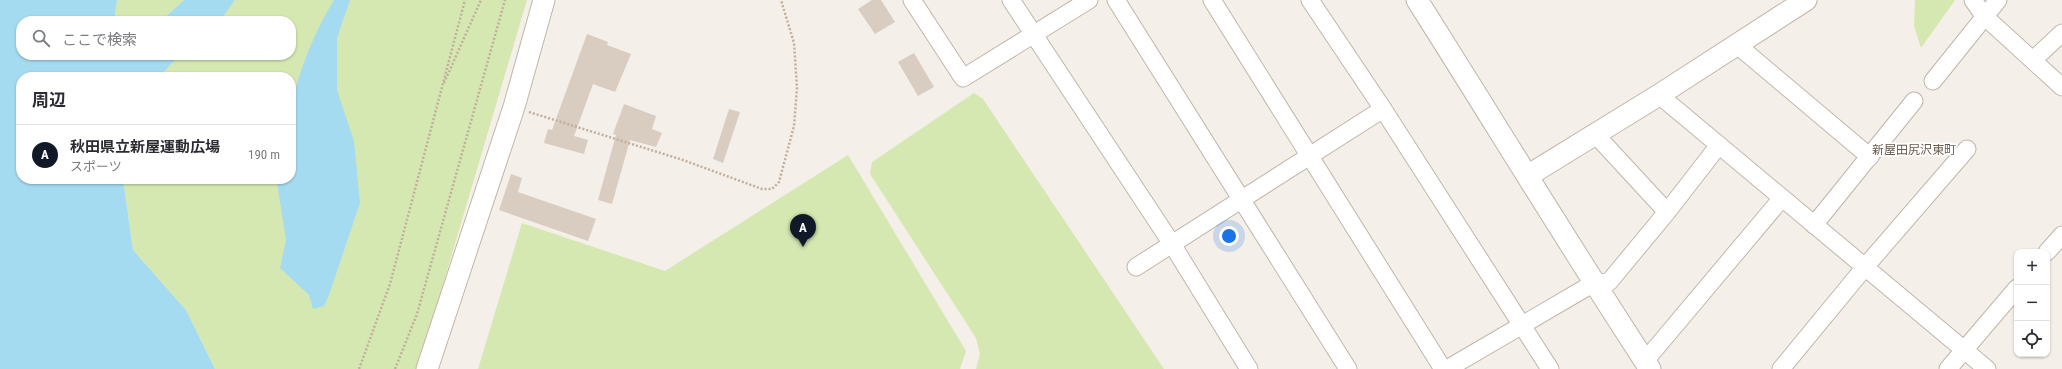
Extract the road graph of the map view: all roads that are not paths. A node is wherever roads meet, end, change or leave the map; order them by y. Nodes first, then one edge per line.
1 (544, 0) edge
2 (912, 0) edge
3 (1011, 0) edge
4 (1089, 0) edge
5 (1116, 0) edge
6 (1212, 0) edge
7 (1310, 0) edge
8 (1417, 0) edge
9 (1806, 0) edge
10 (1973, 0) edge
11 (1998, 0) edge
12 (1984, 16) junction
13 (2062, 33) edge
14 (1033, 34) junction
15 (1736, 44) junction
16 (2033, 60) junction
17 (1933, 81) dead end
18 (2062, 87) edge
19 (1659, 95) junction
20 (1914, 101) dead end
21 (1383, 110) junction
22 (1595, 134) junction
23 (1719, 145) junction
24 (1967, 149) dead end
25 (1309, 155) junction
26 (1870, 157) junction
27 (1528, 176) junction
28 (1782, 198) junction
29 (1241, 199) junction
30 (1667, 212) junction
31 (1814, 225) junction
32 (2062, 235) edge
33 (1172, 244) junction
34 (2050, 249) edge
35 (1136, 267) dead end
36 (1865, 267) junction
37 (1594, 283) junction
38 (2014, 292) edge
39 (1521, 326) junction
40 (1964, 350) junction
41 (1647, 365) edge
42 (427, 369) edge
43 (1249, 369) edge
44 (1348, 369) edge
45 (1443, 369) edge
46 (1447, 369) edge
47 (1550, 369) edge
48 (1781, 369) edge
49 (1948, 369) edge
50 (1988, 369) edge

1 - 42 street
2 - 14 street
3 - 14 street
4 - 14 street
5 - 29 street
6 - 25 street
7 - 21 street
8 - 27 street
9 - 15 street
10 - 12 street
11 - 12 street
12 - 16 street
12 - 17 street
13 - 16 street
14 - 33 street
15 - 19 street
15 - 26 street
16 - 18 street
19 - 22 street
19 - 23 street
20 - 26 street
21 - 25 street
21 - 39 street
22 - 27 street
22 - 30 street
23 - 28 street
23 - 30 street
24 - 36 street
25 - 29 street
25 - 45 street
26 - 31 street
27 - 37 street
28 - 31 street
28 - 41 street
29 - 33 street
29 - 44 street
30 - 37 street
31 - 36 street
32 - 34 street
33 - 35 street
33 - 43 street
36 - 40 street
36 - 48 street
37 - 39 street
37 - 41 street
38 - 40 street
39 - 46 street
39 - 47 street
40 - 49 street
40 - 50 street

